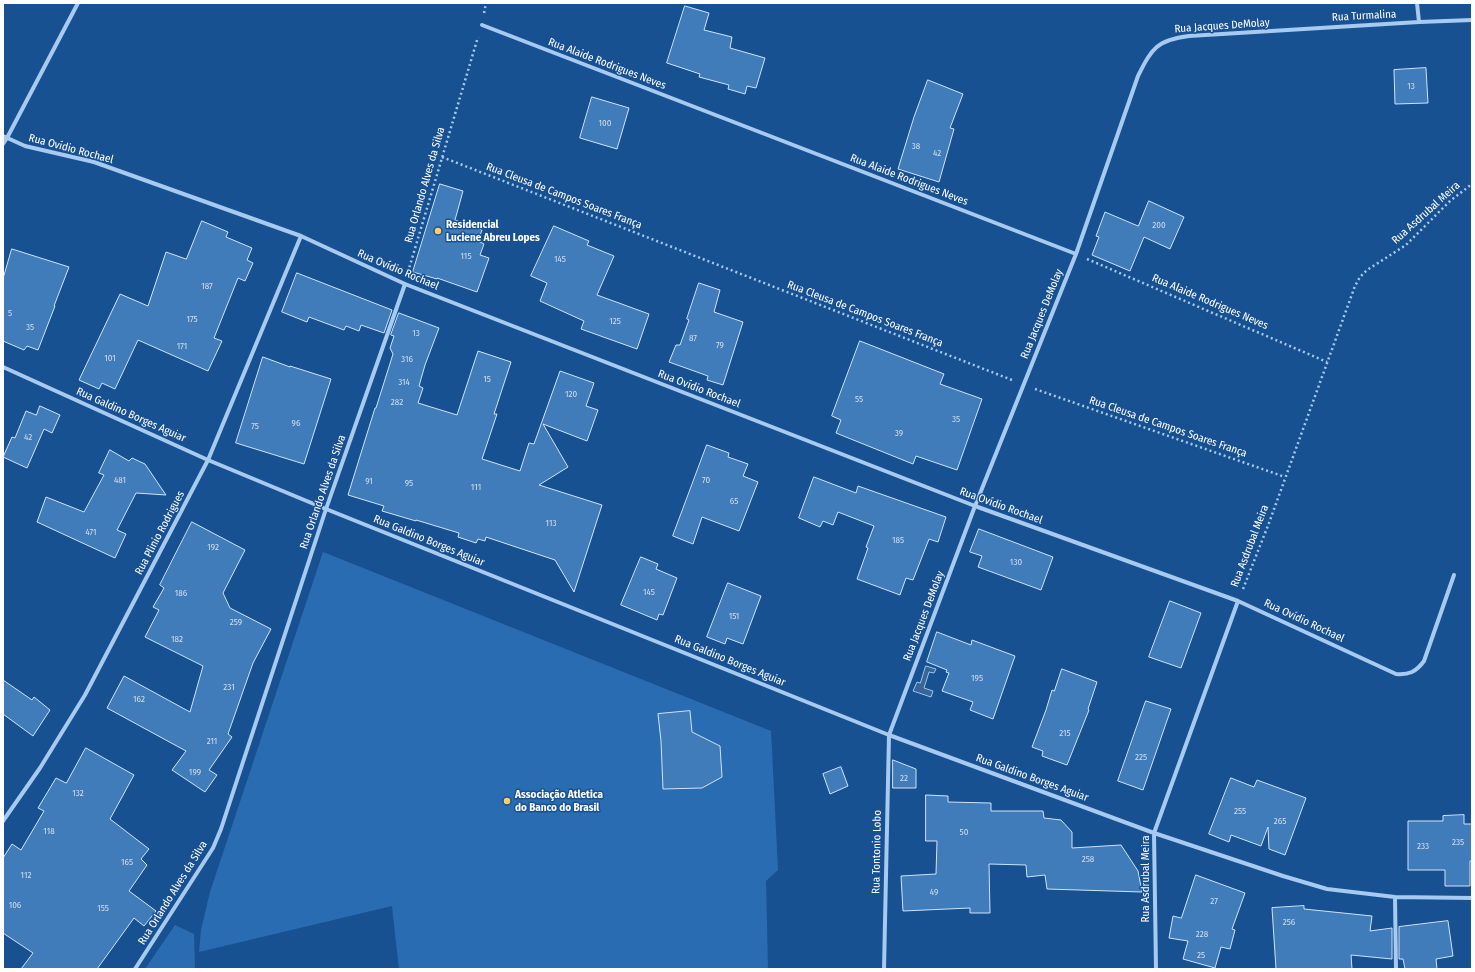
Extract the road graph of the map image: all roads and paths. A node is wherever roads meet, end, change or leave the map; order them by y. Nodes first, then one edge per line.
1 (78, 3) edge
2 (486, 3) edge
3 (1417, 3) edge
4 (1472, 20) edge
5 (1419, 22) junction
6 (482, 25) junction
7 (1310, 28) joint
8 (3, 136) edge
9 (7, 138) junction
10 (3, 144) edge
11 (442, 157) junction
12 (1472, 184) edge
13 (301, 236) junction
14 (1076, 254) junction
15 (405, 284) junction
16 (1327, 362) junction
17 (3, 367) edge
18 (1024, 384) junction
19 (208, 460) junction
20 (1286, 477) junction
21 (975, 506) junction
22 (326, 509) junction
23 (1454, 575) dead end
24 (1238, 600) junction
25 (889, 735) junction
26 (3, 821) edge
27 (1154, 832) junction
28 (1395, 897) junction
29 (1472, 898) edge
30 (135, 969) edge
31 (884, 969) edge
32 (1156, 969) edge
33 (1396, 969) edge

1 - 9 street
2 - 6 path, Rua Orlando Alves da Silva
3 - 5 street
4 - 5 street, Rua Turmalina
5 - 7 street, Rua Turmalina
6 - 11 path, Rua Orlando Alves da Silva
6 - 14 street, Rua Alaide Rodrigues Neves
7 - 14 street, Rua Jacques DeMolay
8 - 9 street, Rua Ovídio Rochael
9 - 10 street
9 - 13 street, Rua Ovídio Rochael
11 - 15 path, Rua Orlando Alves da Silva
11 - 18 path, Rua Cleusa de Campos Soares França
12 - 16 path, Rua Asdrubal Meira
13 - 15 street, Rua Ovídio Rochael
13 - 19 street, Rua Plinio Rodrigues
14 - 16 path, Rua Alaide Rodrigues Neves
14 - 18 street, Rua Jacques DeMolay
15 - 21 street, Rua Ovídio Rochael
15 - 22 street, Rua Orlando Alves da Silva
16 - 20 path, Rua Asdrubal Meira
17 - 19 street, Rua Galdino Borges Aguiar
18 - 20 path, Rua Cleusa de Campos Soares França
18 - 21 street, Rua Jacques DeMolay
19 - 22 street, Rua Galdino Borges Aguiar
19 - 26 street, Rua Plinio Rodrigues
20 - 24 path, Rua Asdrubal Meira
21 - 24 street, Rua Ovídio Rochael
21 - 25 street, Rua Jacques DeMolay
22 - 25 street, Rua Galdino Borges Aguiar
22 - 30 street, Rua Orlando Alves da Silva
23 - 24 street, Rua Ovídio Rochael
24 - 27 street, Rua Asdrubal Meira
25 - 27 street, Rua Galdino Borges Aguiar
25 - 31 street, Rua Tontonio Lobo
27 - 28 street, Rua Galdino Borges Aguiar
27 - 32 street, Rua Asdrubal Meira
28 - 29 street, Rua Galdino Borges Aguiar
28 - 33 street

